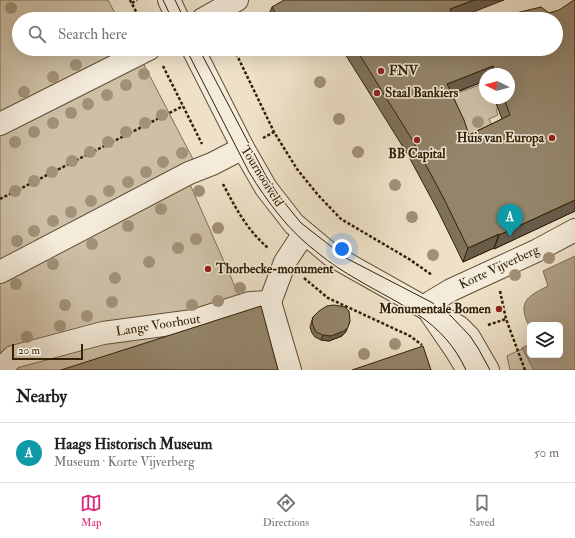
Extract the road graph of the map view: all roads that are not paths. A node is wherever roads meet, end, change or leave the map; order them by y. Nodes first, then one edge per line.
1 (169, 0) edge
2 (237, 0) edge
3 (175, 12) edge
4 (216, 12) edge
5 (155, 56) edge
6 (197, 56) edge
7 (0, 124) edge
8 (243, 148) junction
9 (575, 230) edge
10 (304, 233) junction
11 (0, 272) edge
12 (270, 302) junction
13 (427, 308) junction
14 (0, 370) edge
15 (290, 370) edge
16 (468, 370) edge
17 (488, 370) edge

1 - 3 street
2 - 4 street
5 - 7 street
6 - 8 street, Tournooiveld
8 - 10 street, Tournooiveld
8 - 11 street
9 - 13 street, Korte Vijverberg
10 - 12 street
10 - 13 street, Tournooiveld
12 - 14 street, Lange Voorhout
12 - 15 street
13 - 16 street
13 - 17 street, Tournooiveld

